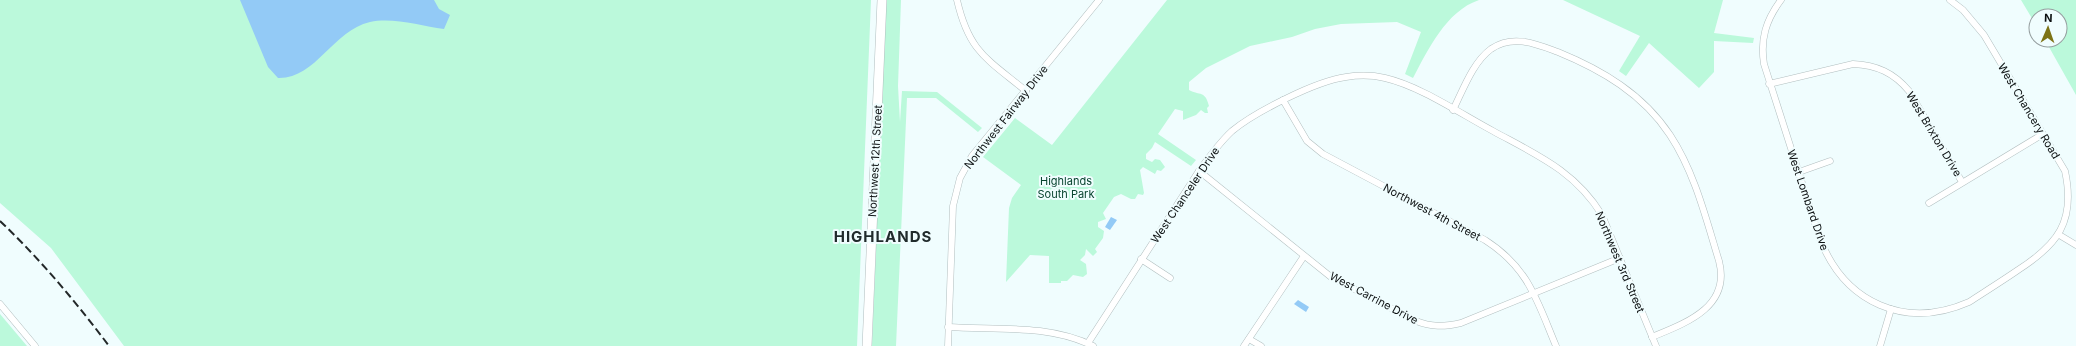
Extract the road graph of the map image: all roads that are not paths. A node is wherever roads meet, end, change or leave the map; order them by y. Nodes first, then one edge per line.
1 (882, 0) edge
2 (958, 0) edge
3 (1099, 0) edge
4 (1781, 0) edge
5 (1950, 0) edge
6 (1769, 84) junction
7 (1026, 91) junction
8 (1283, 100) junction
9 (1453, 110) junction
10 (2043, 134) junction
11 (1830, 161) dead end
12 (1199, 171) junction
13 (1799, 172) junction
14 (1962, 182) junction
15 (1929, 203) dead end
16 (2061, 236) junction
17 (2076, 245) edge
18 (1304, 256) junction
19 (1620, 258) junction
20 (1141, 259) junction
21 (1170, 278) dead end
22 (1534, 294) junction
23 (0, 304) edge
24 (1891, 310) junction
25 (948, 327) junction
26 (1652, 337) junction
27 (1249, 339) junction
28 (1090, 345) edge
29 (35, 346) edge
30 (867, 346) edge
31 (948, 346) edge
32 (1244, 346) edge
33 (1261, 346) edge
34 (1556, 346) edge
35 (1656, 346) edge
36 (1880, 346) edge

1 - 30 main road, Northwest 12th Street
2 - 7 street
3 - 7 street, Northwest Fairway Drive
4 - 6 street
5 - 10 street, West Chancery Road
6 - 13 street, West Lombard Drive
6 - 14 street, West Brixton Drive
7 - 25 street, Northwest Fairway Drive
8 - 9 street, West Chanceler Drive
8 - 12 street, West Chanceler Drive
8 - 22 street, Northwest 4th Street
9 - 19 street, Northwest 3rd Street
9 - 26 street
10 - 14 street
10 - 16 street, West Chancery Road
11 - 13 street
12 - 18 street, West Carrine Drive
12 - 20 street, West Chanceler Drive
13 - 24 street, West Lombard Drive
14 - 15 street
16 - 17 street
16 - 24 street, West Lombard Drive
18 - 22 street, West Carrine Drive
18 - 27 street
19 - 22 street, West Carrine Drive
19 - 26 street, Northwest 3rd Street
20 - 21 street
20 - 28 street, West Chanceler Drive
22 - 34 street, Northwest 4th Street
23 - 29 street
24 - 36 street
25 - 28 street
25 - 31 street, Northwest Fairway Drive
26 - 35 street, Northwest 3rd Street
27 - 32 street
27 - 33 street

